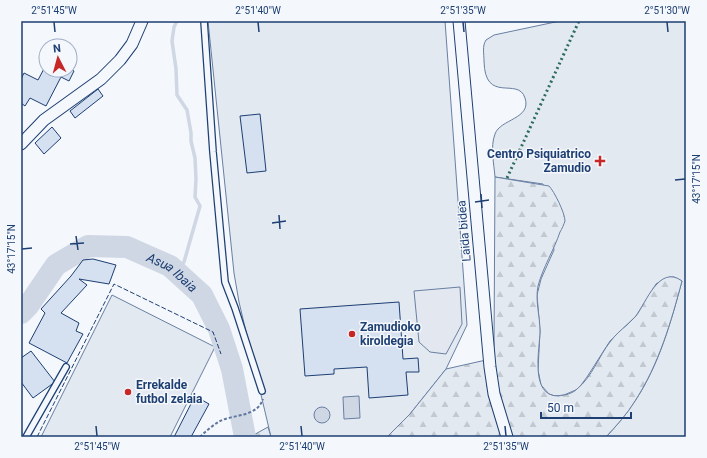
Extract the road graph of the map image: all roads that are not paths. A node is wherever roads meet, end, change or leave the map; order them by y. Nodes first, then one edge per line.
1 (142, 21) edge
2 (204, 21) edge
3 (459, 21) edge
4 (21, 144) edge
5 (66, 367) dead end
6 (262, 392) road end
7 (26, 437) edge
8 (507, 437) edge

1 - 4 street
2 - 6 lane
3 - 8 street, Laida bidea
5 - 7 lane

